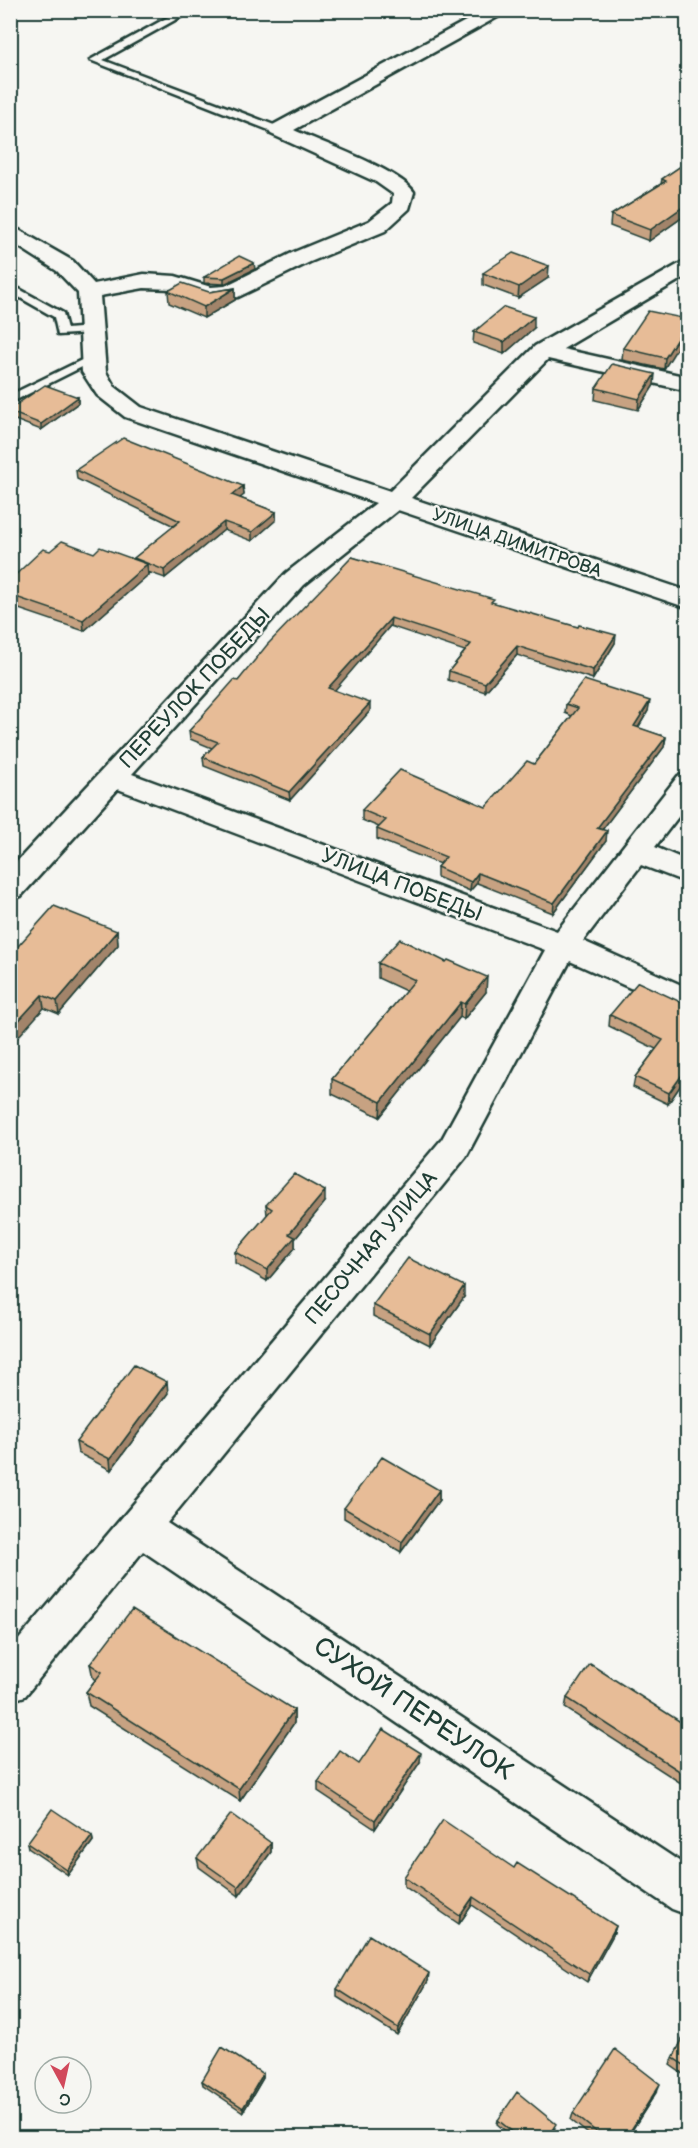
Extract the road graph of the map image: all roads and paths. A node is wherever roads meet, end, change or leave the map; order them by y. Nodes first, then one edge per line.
1 (189, 10) edge
2 (501, 10) edge
3 (278, 130) junction
4 (10, 231) edge
5 (687, 265) edge
6 (10, 287) edge
7 (89, 292) junction
8 (91, 330) junction
9 (543, 351) junction
10 (92, 358) junction
11 (687, 384) edge
12 (10, 400) edge
13 (394, 501) junction
14 (687, 600) edge
15 (113, 777) junction
16 (687, 783) edge
17 (634, 850) junction
18 (687, 873) edge
19 (10, 889) edge
20 (563, 945) junction
21 (687, 1002) edge
22 (139, 1526) junction
23 (10, 1682) edge
24 (687, 1893) edge

1 - 3 lane
2 - 3 street
3 - 7 street
4 - 7 street
5 - 9 street, ПЕРЕУЛОК ПОБЕДЫ
6 - 8 lane
7 - 8 street, УЛИЦА ДИМИТРОВА
8 - 10 street, УЛИЦА ДИМИТРОВА
9 - 11 street
9 - 13 street, ПЕРЕУЛОК ПОБЕДЫ
10 - 12 lane
10 - 13 street, УЛИЦА ДИМИТРОВА
13 - 14 street, УЛИЦА ДИМИТРОВА
13 - 15 street, ПЕРЕУЛОК ПОБЕДЫ
15 - 19 street, ПЕРЕУЛОК ПОБЕДЫ
15 - 20 street, УЛИЦА ПОБЕДЫ
16 - 17 street, ПЕСОЧНАЯ УЛИЦА
17 - 18 street
17 - 20 street, ПЕСОЧНАЯ УЛИЦА
20 - 21 street, УЛИЦА ПОБЕДЫ
20 - 22 street, ПЕСОЧНАЯ УЛИЦА
22 - 23 street, ПЕСОЧНАЯ УЛИЦА
22 - 24 street, СУХОЙ ПЕРЕУЛОК

